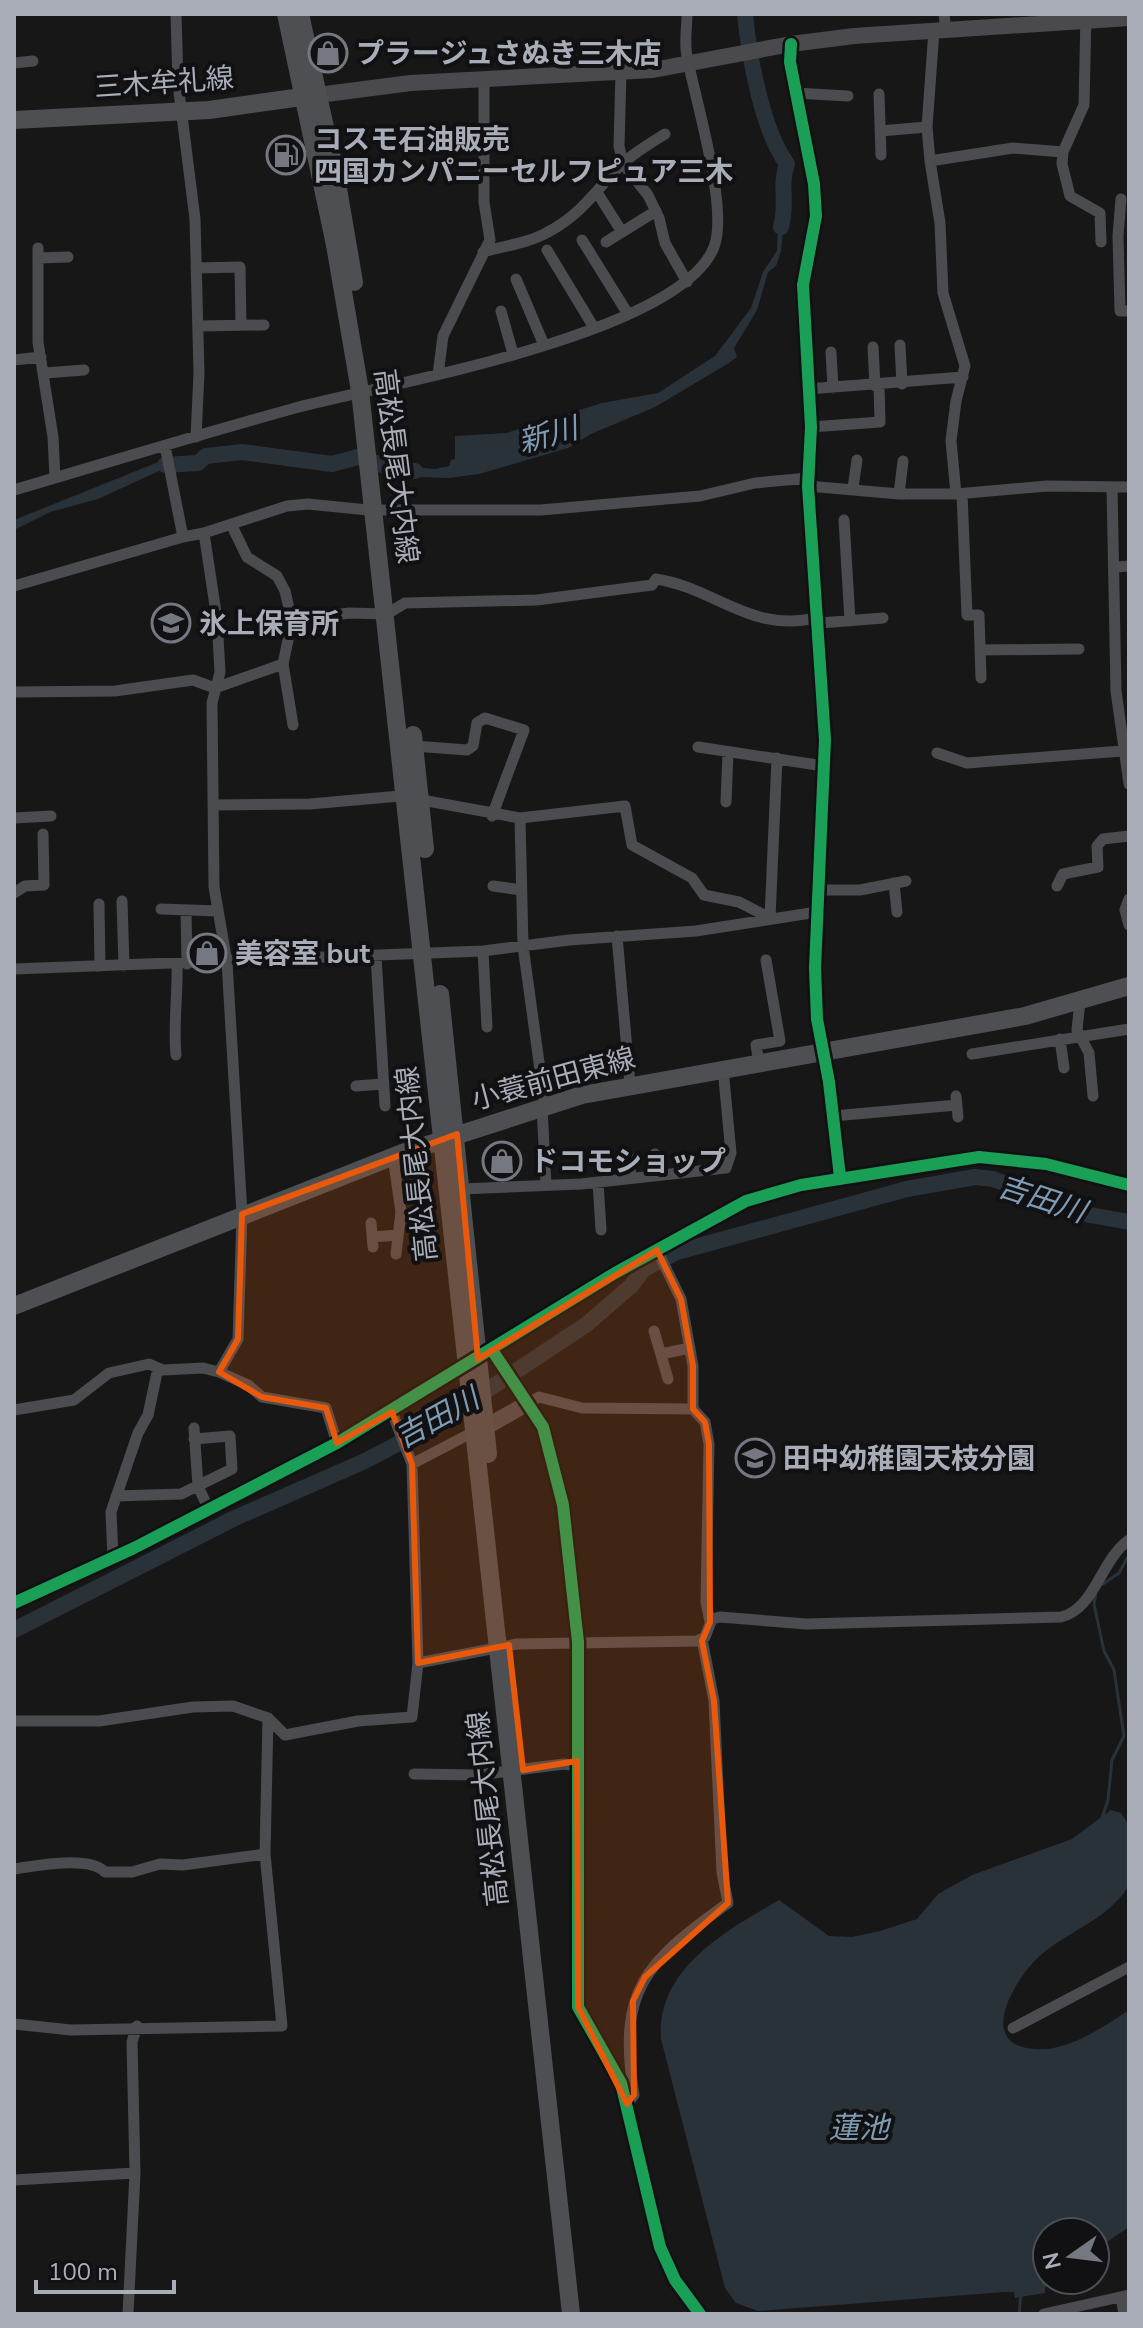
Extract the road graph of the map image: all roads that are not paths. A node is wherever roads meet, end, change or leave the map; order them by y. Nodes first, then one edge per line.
1 (176, 14) edge
2 (286, 14) edge
3 (300, 14) edge
4 (687, 14) edge
5 (1086, 18) edge
6 (1129, 18) edge
7 (941, 25) edge
8 (786, 46) junction
9 (33, 61) dead end
10 (14, 63) edge
11 (689, 65) junction
12 (621, 72) junction
13 (484, 80) junction
14 (795, 93) junction
15 (879, 94) dead end
16 (311, 96) junction
17 (848, 96) dead end
18 (181, 111) junction
19 (14, 120) edge
20 (927, 127) junction
21 (880, 131) junction
22 (665, 134) dead end
23 (1063, 152) junction
24 (881, 155) dead end
25 (930, 161) junction
26 (623, 164) junction
27 (598, 194) junction
28 (1121, 199) dead end
29 (656, 211) junction
30 (622, 232) junction
31 (582, 240) dead end
32 (606, 242) dead end
33 (1101, 242) dead end
34 (547, 250) dead end
35 (483, 252) junction
36 (68, 257) dead end
37 (1123, 260) edge
38 (196, 268) junction
39 (516, 279) dead end
40 (687, 282) junction
41 (501, 311) dead end
42 (1129, 311) edge
43 (628, 314) junction
44 (241, 325) junction
45 (264, 325) dead end
46 (198, 326) junction
47 (593, 326) junction
48 (544, 345) junction
49 (900, 345) dead end
50 (873, 347) dead end
51 (831, 352) dead end
52 (513, 354) junction
53 (41, 357) junction
54 (14, 360) edge
55 (84, 370) dead end
56 (45, 373) junction
57 (438, 375) junction
58 (963, 377) junction
59 (902, 384) junction
60 (877, 386) junction
61 (833, 388) junction
62 (808, 389) junction
63 (366, 390) junction
64 (811, 427) junction
65 (196, 437) junction
66 (166, 451) junction
67 (857, 460) dead end
68 (903, 461) dead end
69 (55, 478) junction
70 (808, 482) junction
71 (1112, 487) junction
72 (1129, 487) edge
73 (853, 488) junction
74 (14, 490) edge
75 (899, 494) junction
76 (959, 494) junction
77 (381, 509) junction
78 (844, 520) dead end
79 (232, 526) junction
80 (204, 533) junction
81 (183, 537) junction
82 (1123, 567) edge
83 (14, 586) edge
84 (392, 611) junction
85 (883, 618) dead end
86 (819, 620) junction
87 (292, 621) junction
88 (850, 621) junction
89 (1079, 649) dead end
90 (980, 650) junction
91 (1129, 661) edge
92 (283, 664) junction
93 (1115, 667) junction
94 (981, 678) dead end
95 (215, 688) junction
96 (14, 692) edge
97 (293, 725) dead end
98 (414, 746) junction
99 (698, 747) dead end
100 (1122, 751) junction
101 (728, 753) junction
102 (937, 753) dead end
103 (777, 758) junction
104 (824, 766) junction
105 (1129, 784) edge
106 (413, 799) junction
107 (726, 802) dead end
108 (213, 805) junction
109 (51, 816) dead end
110 (492, 816) junction
111 (14, 818) edge
112 (520, 818) junction
113 (43, 834) dead end
114 (1129, 836) edge
115 (493, 886) dead end
116 (1057, 886) dead end
117 (521, 890) junction
118 (818, 890) junction
119 (14, 893) edge
120 (1129, 899) edge
121 (122, 901) dead end
122 (99, 904) dead end
123 (161, 909) dead end
124 (186, 910) junction
125 (218, 911) junction
126 (817, 912) junction
127 (897, 912) dead end
128 (770, 918) junction
129 (1129, 925) edge
130 (617, 936) junction
131 (523, 946) junction
132 (483, 951) junction
133 (430, 954) junction
134 (376, 956) junction
135 (766, 960) dead end
136 (227, 962) junction
137 (182, 964) junction
138 (100, 966) junction
139 (124, 966) junction
140 (14, 969) edge
141 (1129, 986) edge
142 (1080, 1001) junction
143 (487, 1027) dead end
144 (1129, 1029) edge
145 (1079, 1036) junction
146 (1060, 1039) junction
147 (823, 1052) junction
148 (972, 1054) dead end
149 (176, 1055) dead end
150 (759, 1063) junction
151 (723, 1068) junction
152 (1064, 1068) dead end
153 (383, 1084) junction
154 (630, 1084) junction
155 (356, 1086) dead end
156 (1093, 1096) dead end
157 (385, 1106) dead end
158 (957, 1106) dead end
159 (543, 1107) junction
160 (833, 1116) junction
161 (449, 1137) junction
162 (628, 1154) dead end
163 (655, 1154) dead end
164 (393, 1157) junction
165 (657, 1173) junction
166 (631, 1177) junction
167 (840, 1177) junction
168 (598, 1182) junction
169 (546, 1185) junction
170 (1129, 1185) edge
171 (462, 1189) junction
172 (242, 1214) junction
173 (371, 1223) dead end
174 (601, 1230) dead end
175 (398, 1235) junction
176 (658, 1253) junction
177 (396, 1254) dead end
178 (14, 1306) edge
179 (654, 1331) dead end
180 (690, 1348) junction
181 (661, 1354) junction
182 (480, 1362) junction
183 (158, 1368) junction
184 (219, 1372) junction
185 (668, 1379) dead end
186 (525, 1399) junction
187 (693, 1409) junction
188 (14, 1410) edge
189 (392, 1412) junction
190 (479, 1426) junction
191 (337, 1443) junction
192 (412, 1464) junction
193 (198, 1486) junction
194 (116, 1496) junction
195 (209, 1510) junction
196 (1129, 1540) edge
197 (113, 1557) junction
198 (14, 1603) edge
199 (710, 1622) junction
200 (702, 1639) junction
201 (578, 1642) junction
202 (503, 1646) junction
203 (418, 1663) junction
204 (268, 1718) junction
205 (14, 1721) edge
206 (577, 1766) junction
207 (517, 1771) junction
208 (414, 1774) dead end
209 (265, 1854) junction
210 (14, 1869) edge
211 (1129, 1967) edge
212 (14, 2024) edge
213 (137, 2026) junction
214 (1013, 2028) dead end
215 (627, 2104) junction
216 (135, 2173) junction
217 (14, 2180) edge
218 (1125, 2296) edge
219 (128, 2314) edge
220 (571, 2314) edge
221 (583, 2314) edge
222 (700, 2314) edge
223 (1044, 2314) edge
224 (1124, 2314) edge

1 - 18 street
2 - 16 main road, 高松長尾大内線
3 - 16 main road, 高松長尾大内線
4 - 11 street
5 - 6 street
5 - 7 street
5 - 23 street
7 - 8 street
7 - 20 street
8 - 11 street
8 - 14 street
9 - 10 street
11 - 12 street
11 - 40 street
12 - 13 street
12 - 26 street
13 - 16 street
13 - 35 street
14 - 17 street
14 - 62 street
15 - 21 street
16 - 18 main road, 三木牟礼線
16 - 63 main road, 高松長尾大内線
18 - 19 main road, 三木牟礼線
18 - 38 street
20 - 21 street
20 - 25 street
21 - 24 street
22 - 26 street
23 - 25 street
23 - 33 street
25 - 58 street
26 - 27 street
26 - 29 street
27 - 30 street
27 - 35 street
28 - 37 street
29 - 30 street
29 - 40 street
30 - 32 street
31 - 43 street
34 - 47 street
35 - 57 street
36 - 53 street
37 - 42 street
38 - 44 street
38 - 46 street
39 - 48 street
40 - 43 street
41 - 52 street
43 - 47 street
44 - 45 street
44 - 46 street
46 - 65 street
47 - 48 street
48 - 52 street
49 - 59 street
50 - 60 street
51 - 61 street
52 - 57 street
53 - 54 street
53 - 56 street
55 - 56 street
56 - 69 street
57 - 63 street
58 - 59 street
58 - 76 street
59 - 60 street
60 - 61 street
60 - 64 street
61 - 62 street
62 - 64 street
63 - 65 street
63 - 77 main road, 高松長尾大内線
64 - 70 street
65 - 66 street
66 - 69 street
66 - 81 street
67 - 73 street
68 - 75 street
69 - 74 street
70 - 73 street
70 - 77 street
70 - 86 street
71 - 72 street
71 - 76 street
71 - 82 street
73 - 75 street
75 - 76 street
76 - 90 street
77 - 79 street
77 - 84 main road, 高松長尾大内線
78 - 88 street
79 - 80 street
79 - 87 street
80 - 81 street
80 - 95 street
81 - 83 street
82 - 93 street
84 - 86 street
84 - 87 street
84 - 98 main road, 高松長尾大内線
84 - 106 main road, 高松長尾大内線
85 - 88 street
86 - 88 street
86 - 104 street
87 - 92 street
89 - 90 street
90 - 94 street
91 - 93 street
92 - 95 street
92 - 97 street
93 - 100 street
95 - 96 street
95 - 108 street
98 - 106 main road, 高松長尾大内線
98 - 110 street
99 - 101 street
100 - 102 street
100 - 105 street
101 - 103 street
101 - 107 street
103 - 104 street
103 - 128 street
104 - 118 street
106 - 108 street
106 - 110 street
106 - 133 main road, 高松長尾大内線
108 - 125 street
109 - 111 street
110 - 112 street
112 - 117 street
112 - 128 street
113 - 119 street
114 - 116 street
115 - 117 street
117 - 131 street
118 - 126 street
118 - 127 street
120 - 129 street
121 - 139 street
122 - 138 street
123 - 124 street
124 - 125 street
124 - 137 street
125 - 136 street
126 - 128 street
126 - 147 street
128 - 130 street
130 - 131 street
130 - 154 street
131 - 132 street
131 - 159 street
132 - 133 street
132 - 143 street
133 - 134 street
133 - 161 main road, 高松長尾大内線
134 - 136 street
134 - 153 street
135 - 150 street
136 - 137 street
136 - 172 street
137 - 139 street
137 - 149 street
138 - 139 street
138 - 140 street
141 - 142 main road, 小蓑前田東線
142 - 145 street
142 - 147 main road, 小蓑前田東線
144 - 145 street
145 - 146 street
145 - 156 street
146 - 148 street
146 - 152 street
147 - 150 main road, 小蓑前田東線
147 - 160 street
150 - 151 main road, 小蓑前田東線
151 - 154 main road, 小蓑前田東線
151 - 165 street
153 - 155 street
153 - 157 street
154 - 159 main road, 小蓑前田東線
158 - 160 street
159 - 161 main road, 小蓑前田東線
159 - 169 street
160 - 167 street
161 - 164 main road, 小蓑前田東線
161 - 171 main road, 高松長尾大内線
161 - 182 main road, 高松長尾大内線
162 - 166 street
163 - 165 street
164 - 172 main road, 小蓑前田東線
164 - 175 street
165 - 166 street
166 - 168 street
167 - 170 street
167 - 176 street
168 - 169 street
168 - 174 street
169 - 171 street
171 - 182 main road, 高松長尾大内線
172 - 178 main road, 小蓑前田東線
172 - 184 street
173 - 175 street
175 - 177 street
176 - 180 street
176 - 182 street
179 - 181 street
180 - 181 street
180 - 187 street
181 - 185 street
182 - 186 street
182 - 189 street
182 - 190 main road, 高松長尾大内線
183 - 184 street
183 - 188 street
183 - 194 street
184 - 191 street
186 - 187 street
186 - 190 street
186 - 201 street
187 - 199 street
189 - 191 street
189 - 192 street
190 - 192 street
190 - 202 main road, 高松長尾大内線
191 - 195 street
192 - 203 street
193 - 193 street
193 - 194 street
193 - 195 street
194 - 197 street
195 - 197 street
196 - 199 street
197 - 198 street
199 - 200 street
200 - 201 street
200 - 215 street
201 - 202 street
201 - 206 street
202 - 203 street
202 - 207 main road, 高松長尾大内線
203 - 204 street
204 - 205 street
204 - 209 street
206 - 207 street
206 - 215 street
207 - 208 street
207 - 220 main road, 高松長尾大内線
207 - 221 main road, 高松長尾大内線
209 - 210 street
209 - 213 street
211 - 214 street
212 - 213 street
213 - 216 street
215 - 222 street
216 - 217 street
216 - 219 street
218 - 223 street
218 - 224 street

